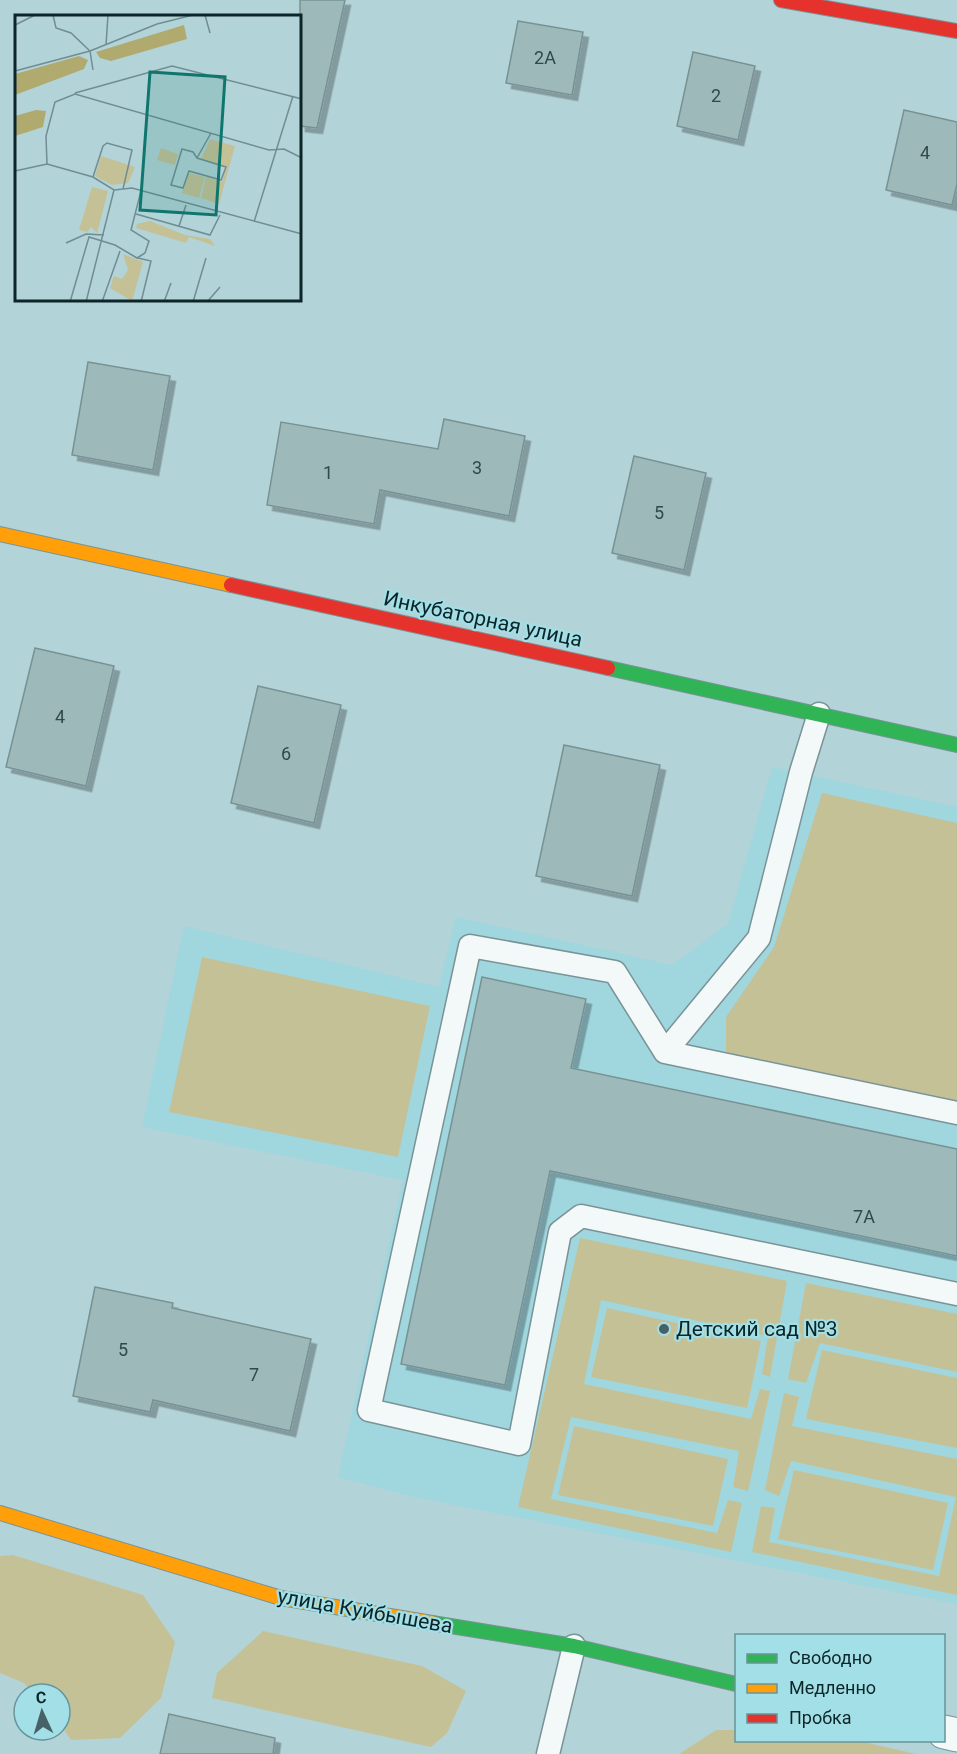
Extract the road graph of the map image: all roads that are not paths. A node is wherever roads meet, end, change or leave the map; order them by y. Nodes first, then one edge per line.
1 (781, 0) edge
2 (957, 31) edge
3 (0, 534) edge
4 (819, 714) junction
5 (957, 745) edge
6 (665, 1052) junction
7 (957, 1113) edge
8 (957, 1294) edge
9 (0, 1513) edge
10 (574, 1646) junction
11 (735, 1684) edge
12 (548, 1754) edge

1 - 2 street
3 - 4 street, Инкубаторная улица
4 - 5 street, Инкубаторная улица
4 - 6 lane
6 - 7 lane
6 - 8 lane
9 - 10 street, улица Куйбышева
10 - 11 street, улица Куйбышева
10 - 12 lane

